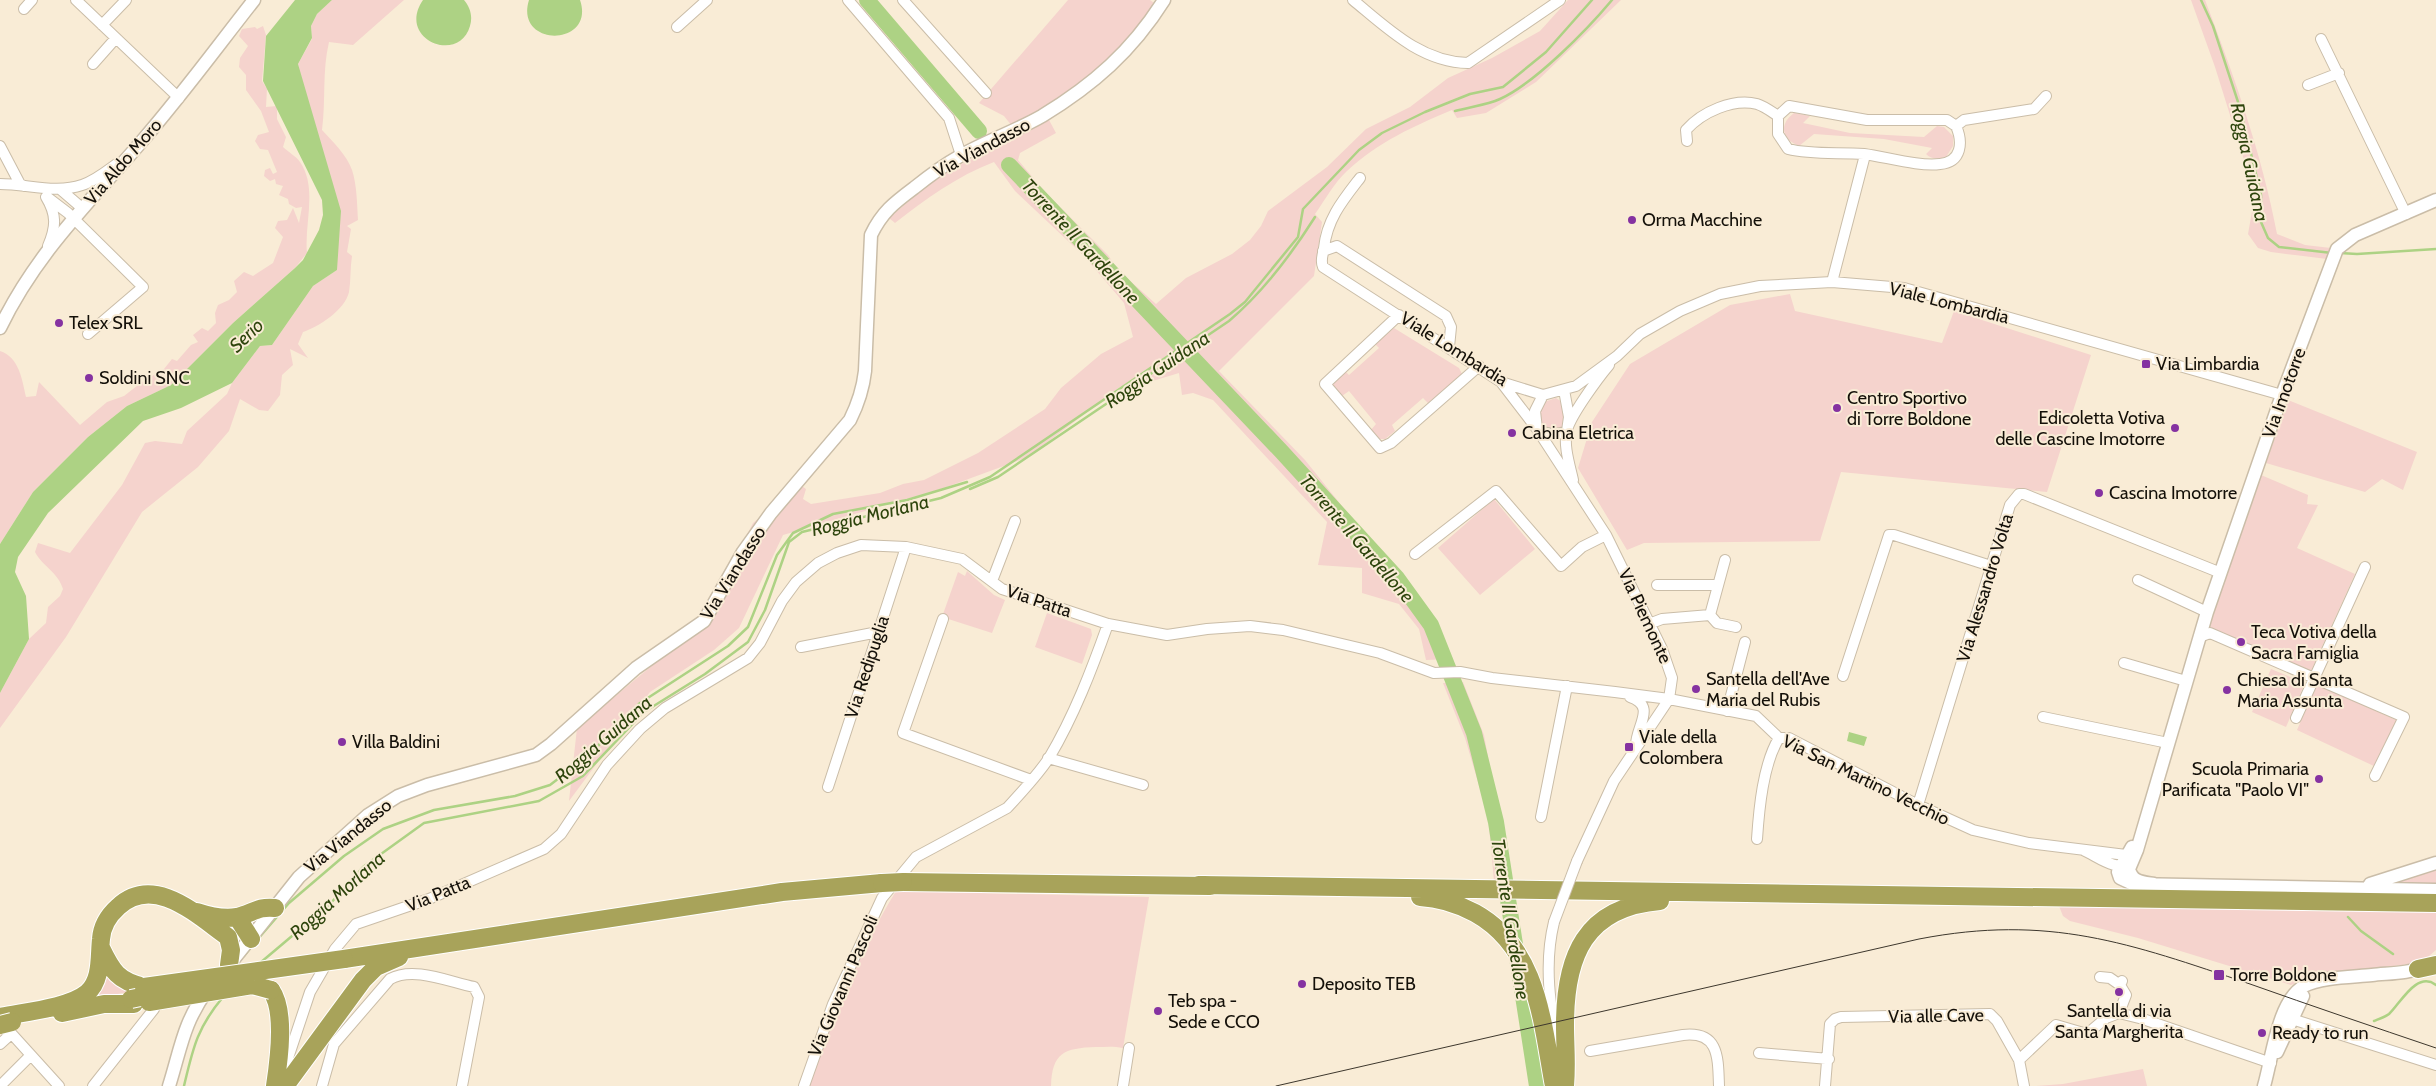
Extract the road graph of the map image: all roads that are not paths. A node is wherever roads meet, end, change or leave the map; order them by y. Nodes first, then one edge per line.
1 (32, 0) edge
2 (76, 0) edge
3 (126, 0) edge
4 (254, 0) edge
5 (707, 0) edge
6 (848, 0) edge
7 (903, 0) edge
8 (1164, 0) edge
9 (1353, 0) edge
10 (1560, 0) edge
11 (24, 9) dead end
12 (102, 25) junction
13 (677, 27) dead end
14 (116, 38) junction
15 (2321, 39) dead end
16 (93, 64) dead end
17 (2339, 73) junction
18 (2308, 85) dead end
19 (986, 93) dead end
20 (2046, 96) dead end
21 (179, 98) junction
22 (1778, 116) junction
23 (1956, 126) junction
24 (1687, 141) dead end
25 (0, 146) edge
26 (1865, 154) junction
27 (129, 155) junction
28 (961, 155) junction
29 (1360, 178) dead end
30 (0, 184) edge
31 (20, 184) junction
32 (60, 189) junction
33 (46, 197) junction
34 (2436, 200) edge
35 (82, 208) junction
36 (2406, 214) junction
37 (73, 219) junction
38 (1323, 251) junction
39 (46, 252) junction
40 (1832, 282) junction
41 (1399, 315) junction
42 (2, 322) edge
43 (88, 334) dead end
44 (1449, 347) junction
45 (1617, 356) junction
46 (1479, 366) junction
47 (1501, 382) junction
48 (1564, 390) junction
49 (1543, 395) junction
50 (2282, 395) junction
51 (1537, 430) junction
52 (1567, 431) junction
53 (1574, 486) junction
54 (1015, 521) dead end
55 (1606, 535) junction
56 (906, 547) junction
57 (1415, 554) dead end
58 (1725, 560) dead end
59 (1991, 566) junction
60 (2365, 567) dead end
61 (2221, 573) junction
62 (2138, 580) dead end
63 (992, 581) junction
64 (1658, 585) dead end
65 (1718, 585) junction
66 (2207, 612) junction
67 (1710, 615) junction
68 (943, 618) dead end
69 (1108, 624) junction
70 (1649, 624) junction
71 (1736, 627) dead end
72 (878, 632) junction
73 (2199, 637) junction
74 (1746, 642) dead end
75 (800, 647) dead end
76 (2124, 663) dead end
77 (1843, 676) dead end
78 (2314, 678) junction
79 (2186, 681) junction
80 (1567, 686) junction
81 (1615, 692) junction
82 (1669, 699) junction
83 (1728, 711) junction
84 (2043, 716) dead end
85 (2296, 718) dead end
86 (1779, 738) junction
87 (2168, 743) junction
88 (1636, 746) junction
89 (1048, 758) junction
90 (2375, 776) dead end
91 (1031, 780) junction
92 (1143, 785) dead end
93 (828, 787) dead end
94 (1918, 806) junction
95 (1541, 817) dead end
96 (1757, 839) dead end
97 (2083, 850) junction
98 (2129, 858) junction
99 (2436, 863) edge
100 (2120, 867) junction
101 (891, 884) junction
102 (2154, 884) junction
103 (1199, 885) junction
104 (2343, 888) junction
105 (2436, 890) edge
106 (1748, 893) junction
107 (2436, 904) edge
108 (185, 907) junction
109 (275, 908) junction
110 (238, 917) junction
111 (228, 937) junction
112 (251, 939) junction
113 (440, 944) junction
114 (100, 948) junction
115 (2436, 958) edge
116 (229, 965) junction
117 (2436, 965) edge
118 (2418, 969) junction
119 (2100, 977) dead end
120 (2314, 983) junction
121 (136, 997) junction
122 (154, 1009) dead end
123 (2119, 1013) junction
124 (2293, 1021) junction
125 (5, 1023) edge
126 (0, 1044) edge
127 (1129, 1048) dead end
128 (1590, 1051) dead end
129 (1759, 1053) dead end
130 (30, 1056) junction
131 (1829, 1059) junction
132 (2019, 1060) junction
133 (2271, 1063) junction
134 (2436, 1065) edge
135 (0, 1086) edge
136 (59, 1086) edge
137 (93, 1086) edge
138 (169, 1086) edge
139 (277, 1086) edge
140 (285, 1086) edge
141 (322, 1086) edge
142 (462, 1086) edge
143 (804, 1086) edge
144 (1123, 1086) edge
145 (1554, 1086) edge
146 (1564, 1086) edge
147 (1719, 1086) edge
148 (1825, 1086) edge
149 (2024, 1086) edge
150 (2264, 1086) edge

1 - 11 street
2 - 12 street
3 - 12 street
4 - 21 street, Via Aldo Moro
5 - 13 street
6 - 28 street
7 - 19 street
8 - 28 street, Via Viandasso
9 - 10 street
12 - 14 street
14 - 16 street
14 - 21 street
15 - 17 street
17 - 18 street
17 - 36 street
20 - 23 street
21 - 27 street, Via Aldo Moro
22 - 23 street
22 - 24 street
22 - 26 street
23 - 26 street
25 - 31 street
26 - 40 street
27 - 32 street
27 - 35 street, Via Aldo Moro
28 - 109 street, Via Viandasso
29 - 38 street, Viale Lombardia
30 - 31 street
31 - 32 street
31 - 33 street
32 - 35 street
33 - 37 street
33 - 39 street
34 - 36 street, Via Imotorre
35 - 37 street, Via Aldo Moro
36 - 50 street, Via Imotorre
37 - 39 street, Via Aldo Moro
37 - 43 street
38 - 41 street, Viale Lombardia
38 - 44 street
39 - 42 street, Via Aldo Moro
40 - 45 street, Viale Lombardia
40 - 50 street, Viale Lombardia
41 - 44 street, Viale Lombardia
41 - 46 street
44 - 46 street, Viale Lombardia
45 - 48 street, Viale Lombardia
45 - 52 street, Via Piemonte
46 - 47 street, Viale Lombardia
47 - 49 street, Viale Lombardia
47 - 51 street, Via Piemonte
48 - 49 street, Viale Lombardia
48 - 52 street, Via Piemonte
49 - 51 street
50 - 61 street, Via Imotorre
51 - 52 street
51 - 53 street, Via Piemonte
52 - 53 street, Via Piemonte
53 - 55 street, Via Piemonte
54 - 63 street
55 - 57 street
55 - 70 street, Via Piemonte
56 - 63 street, Via Patta
56 - 72 street, Via Redipuglia
56 - 139 street, Via Patta
58 - 65 street
59 - 61 street, Via Alessandro Volta
59 - 77 street
59 - 94 street, Via Alessandro Volta
60 - 78 street
61 - 66 street, Via Imotorre
62 - 66 street
63 - 69 street, Via Patta
64 - 65 street
65 - 67 street
66 - 73 street, Via Imotorre
67 - 70 street
67 - 71 street
68 - 91 street
69 - 80 street, Via San Martino Vecchio
69 - 89 street, Via Giovanni Pascoli
70 - 82 street, Via Piemonte
72 - 75 street
72 - 93 street, Via Redipuglia
73 - 78 street
73 - 79 street, Via Imotorre
74 - 83 street
76 - 79 street
78 - 85 street
78 - 90 street
79 - 87 street, Via Imotorre
80 - 81 street, Via San Martino Vecchio
80 - 95 street
81 - 82 street, Via San Martino Vecchio
81 - 88 street
82 - 83 street, Via San Martino Vecchio
82 - 88 street
83 - 86 street, Via San Martino Vecchio
84 - 87 street
86 - 94 street, Via San Martino Vecchio
86 - 96 street
87 - 98 street, Via Imotorre
88 - 146 street, bridge
89 - 91 street, Via Giovanni Pascoli
89 - 92 street
91 - 101 street, Via Giovanni Pascoli
94 - 97 street, Via San Martino Vecchio
97 - 98 street, Via San Martino Vecchio
97 - 100 street, Via San Martino Vecchio
98 - 100 street
98 - 102 street
99 - 104 street
100 - 102 street
101 - 103 highway
101 - 113 highway
101 - 143 street, Via Giovanni Pascoli
102 - 104 street
103 - 106 highway
103 - 145 highway
104 - 105 street
106 - 107 highway
106 - 146 highway
108 - 110 highway
108 - 111 highway
108 - 114 highway
109 - 110 highway
109 - 112 street, Via Viandasso
110 - 112 highway
111 - 112 highway
111 - 116 highway
112 - 116 street, Via Viandasso
113 - 121 highway, bridge
113 - 140 highway
114 - 121 highway
114 - 125 highway
115 - 118 street
116 - 138 street, Via Viandasso
117 - 118 highway
118 - 120 street
119 - 123 street
120 - 124 street
120 - 133 street
121 - 125 highway
121 - 139 highway, bridge
122 - 137 street
123 - 132 street
123 - 133 street
124 - 133 street
124 - 134 street
125 - 126 street
125 - 130 street
127 - 144 street
128 - 147 street
129 - 131 street
130 - 135 street
130 - 136 street
131 - 132 street, Via alle Cave
131 - 148 street
132 - 149 street
133 - 150 street
141 - 142 street

